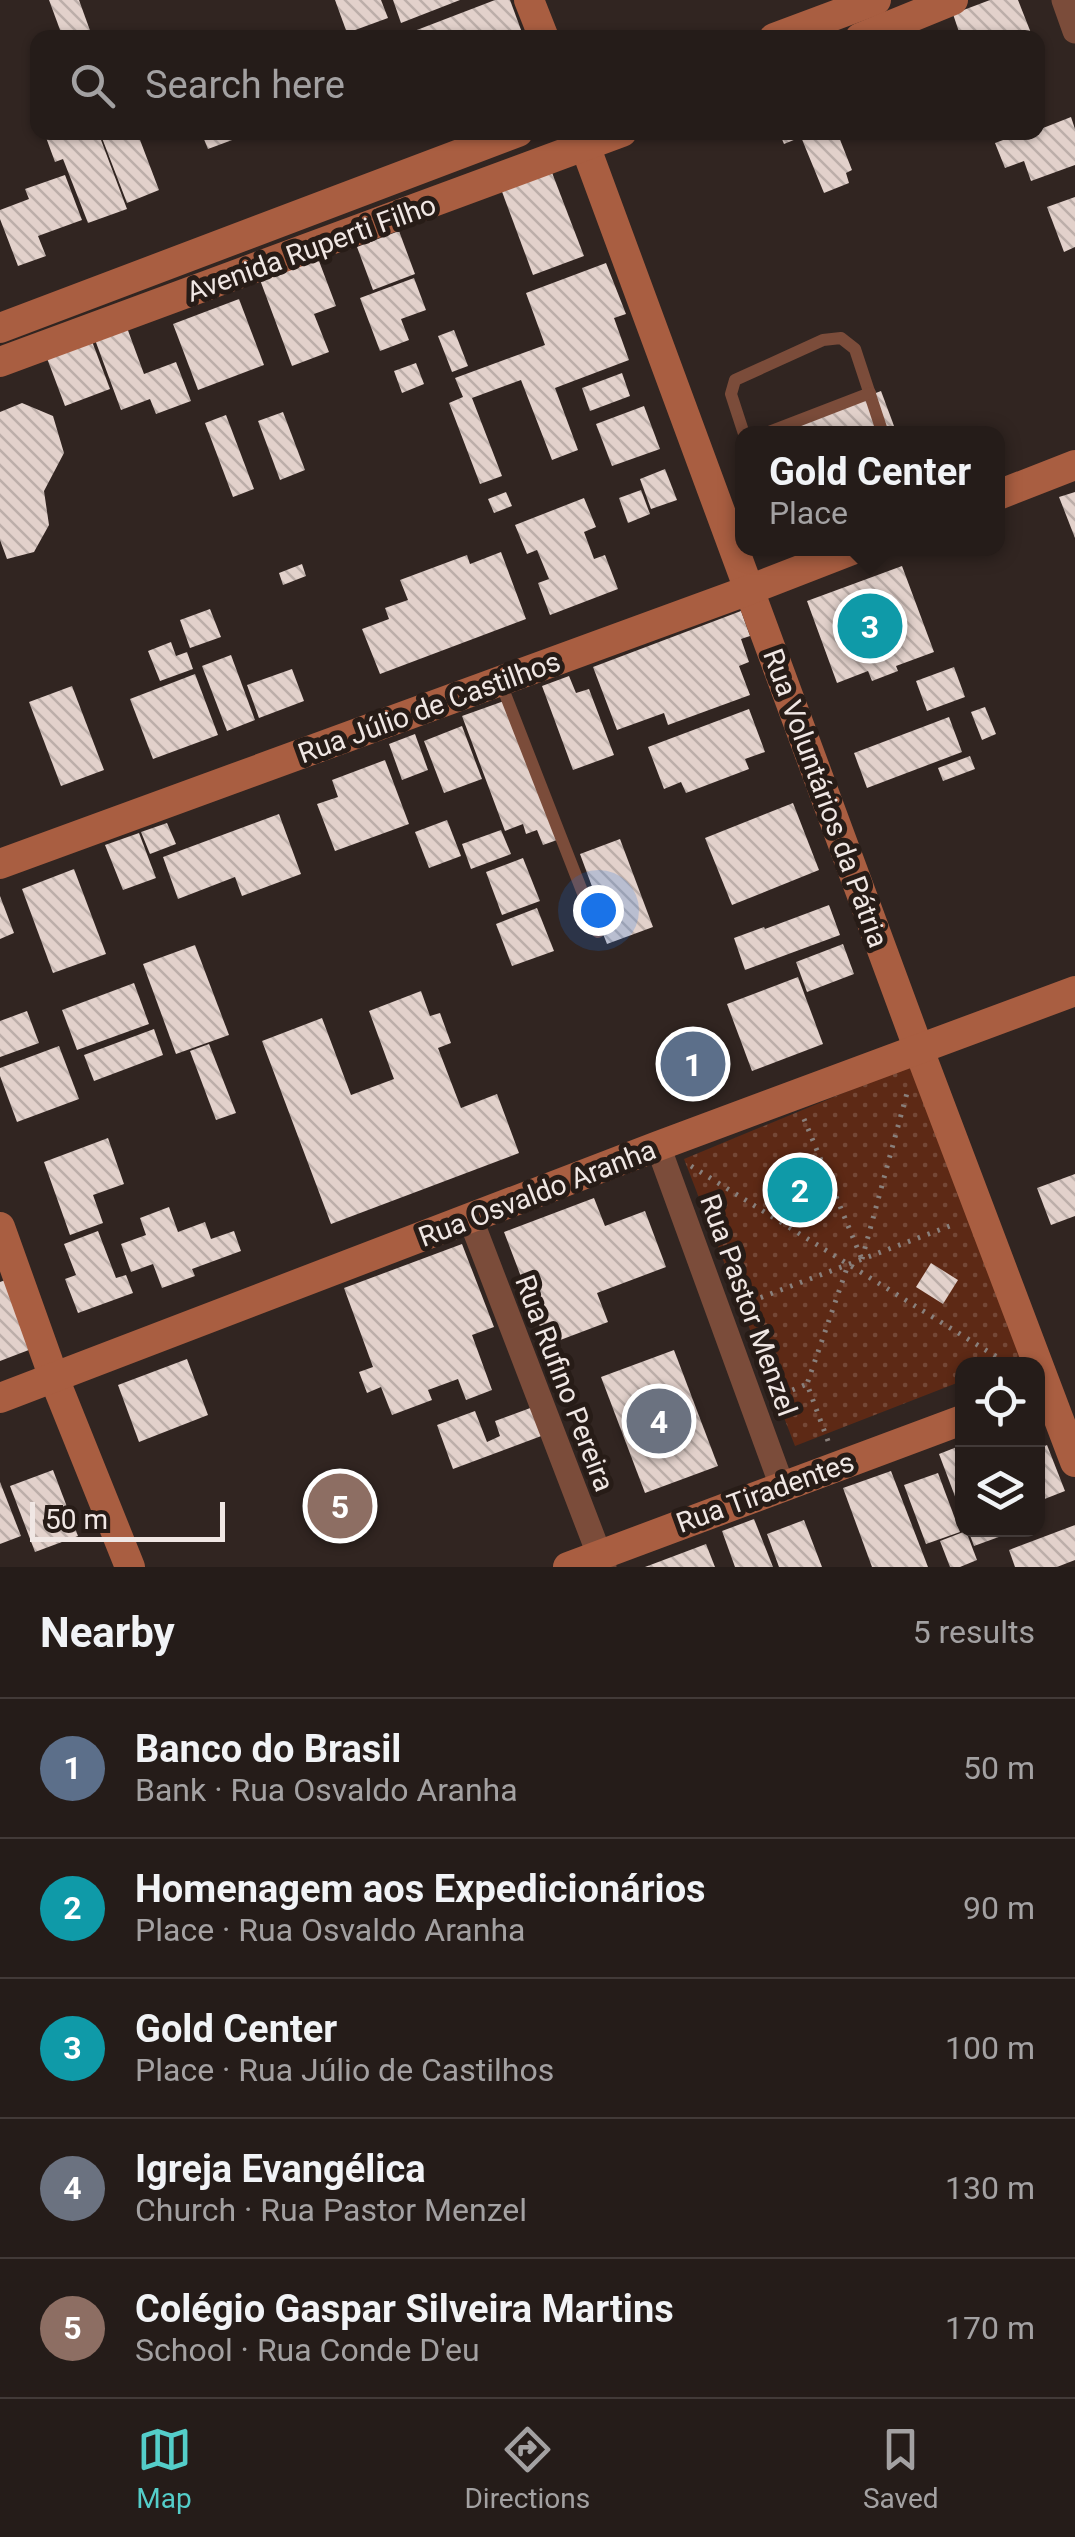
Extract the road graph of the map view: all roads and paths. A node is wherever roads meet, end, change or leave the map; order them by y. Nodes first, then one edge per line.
1 (529, 0) edge
2 (876, 0) edge
3 (953, 0) edge
4 (1064, 0) edge
5 (541, 30) edge
6 (795, 30) edge
7 (880, 30) edge
8 (1075, 31) edge
9 (497, 140) edge
10 (583, 140) edge
11 (0, 328) edge
12 (0, 362) edge
13 (870, 393) junction
14 (741, 426) edge
15 (785, 426) edge
16 (880, 426) edge
17 (1075, 465) edge
18 (1005, 491) edge
19 (735, 552) edge
20 (736, 556) edge
21 (836, 556) edge
22 (749, 590) junction
23 (500, 682) junction
24 (0, 864) edge
25 (598, 932) dead end
26 (1075, 990) edge
27 (919, 1050) junction
28 (794, 1096) junction
29 (658, 1146) junction
30 (982, 1214) junction
31 (471, 1220) junction
32 (0, 1228) edge
33 (862, 1259) junction
34 (848, 1264) junction
35 (720, 1313) junction
36 (998, 1357) edge
37 (54, 1378) junction
38 (807, 1384) junction
39 (1053, 1386) edge
40 (0, 1398) edge
41 (754, 1406) junction
42 (955, 1423) edge
43 (1075, 1462) edge
44 (838, 1465) junction
45 (782, 1486) junction
46 (601, 1561) edge
47 (130, 1567) edge
48 (568, 1567) edge

1 - 5 main road
2 - 6 main road
3 - 7 main road
4 - 8 street
9 - 11 main road, Avenida Ruperti Filho
10 - 12 main road, Avenida Ruperti Filho
10 - 19 main road, Rua Voluntários da Pátria
13 - 14 lane
13 - 15 lane
13 - 16 lane
17 - 18 main road
20 - 22 main road, Rua Voluntários da Pátria
21 - 22 main road, Rua Júlio de Castilhos
22 - 23 main road, Rua Júlio de Castilhos
22 - 27 main road, Rua Voluntários da Pátria
23 - 24 main road, Rua Júlio de Castilhos
23 - 25 lane
26 - 27 main road, Rua Osvaldo Aranha
27 - 28 main road, Rua Osvaldo Aranha
27 - 30 main road, Rua Voluntários da Pátria
27 - 33 path
28 - 29 main road, Rua Osvaldo Aranha
28 - 33 path
29 - 31 main road, Rua Osvaldo Aranha
29 - 34 path
29 - 35 street, Rua Pastor Menzel
30 - 33 path
30 - 39 main road, Rua Voluntários da Pátria
31 - 37 main road, Rua Osvaldo Aranha
31 - 46 street, Rua Rufino Pereira
32 - 37 main road
33 - 34 path
34 - 35 path
34 - 36 path
34 - 38 path
35 - 41 street, Rua Pastor Menzel
37 - 40 main road, Rua Osvaldo Aranha
37 - 47 main road
38 - 41 path
38 - 44 path
39 - 43 main road, Rua Voluntários da Pátria
41 - 45 street, Rua Pastor Menzel
42 - 44 main road, Rua Tiradentes
44 - 45 main road, Rua Tiradentes
45 - 46 main road, Rua Tiradentes
46 - 48 main road, Rua Tiradentes

